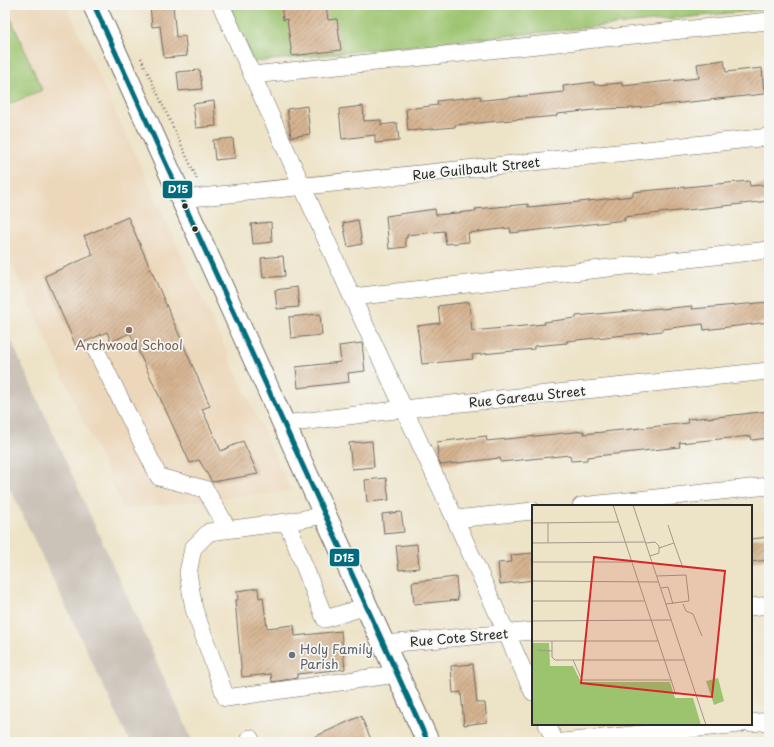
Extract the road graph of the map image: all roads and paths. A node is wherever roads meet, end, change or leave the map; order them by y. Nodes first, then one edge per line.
1 (94, 5) edge
2 (221, 5) edge
3 (769, 21) edge
4 (140, 54) dead end
5 (252, 75) junction
6 (769, 137) edge
7 (302, 187) junction
8 (206, 196) junction
9 (182, 199) junction
10 (769, 250) edge
11 (352, 297) junction
12 (96, 350) dead end
13 (769, 371) edge
14 (403, 409) junction
15 (285, 424) junction
16 (769, 486) edge
17 (590, 505) edge
18 (532, 511) edge
19 (325, 515) junction
20 (455, 519) junction
21 (286, 522) junction
22 (228, 529) junction
23 (769, 605) edge
24 (367, 606) junction
25 (752, 607) edge
26 (532, 630) edge
27 (507, 633) junction
28 (384, 644) junction
29 (398, 674) junction
30 (532, 690) edge
31 (769, 721) edge
32 (752, 723) edge
33 (547, 725) edge
34 (730, 725) edge
35 (428, 742) edge
36 (555, 742) edge
37 (563, 742) edge

1 - 9 main road
2 - 5 street
3 - 5 street
4 - 8 path
5 - 7 street
6 - 7 street, Rue Guilbault Street
7 - 8 street, Rue Guilbault Street
7 - 11 street
8 - 9 street, Rue Guilbault Street
9 - 15 main road
10 - 11 street
11 - 14 street
12 - 22 street
13 - 14 street, Rue Gareau Street
14 - 15 street, Rue Gareau Street
14 - 20 street
15 - 19 main road
16 - 17 street
18 - 20 street
19 - 21 street
19 - 24 main road
20 - 27 street
21 - 22 street
21 - 24 street
22 - 29 street
23 - 25 street
24 - 28 main road
26 - 27 street, Rue Cote Street
27 - 28 street, Rue Cote Street
27 - 30 street
28 - 29 main road
29 - 35 main road
31 - 32 street
33 - 36 street
34 - 37 street

